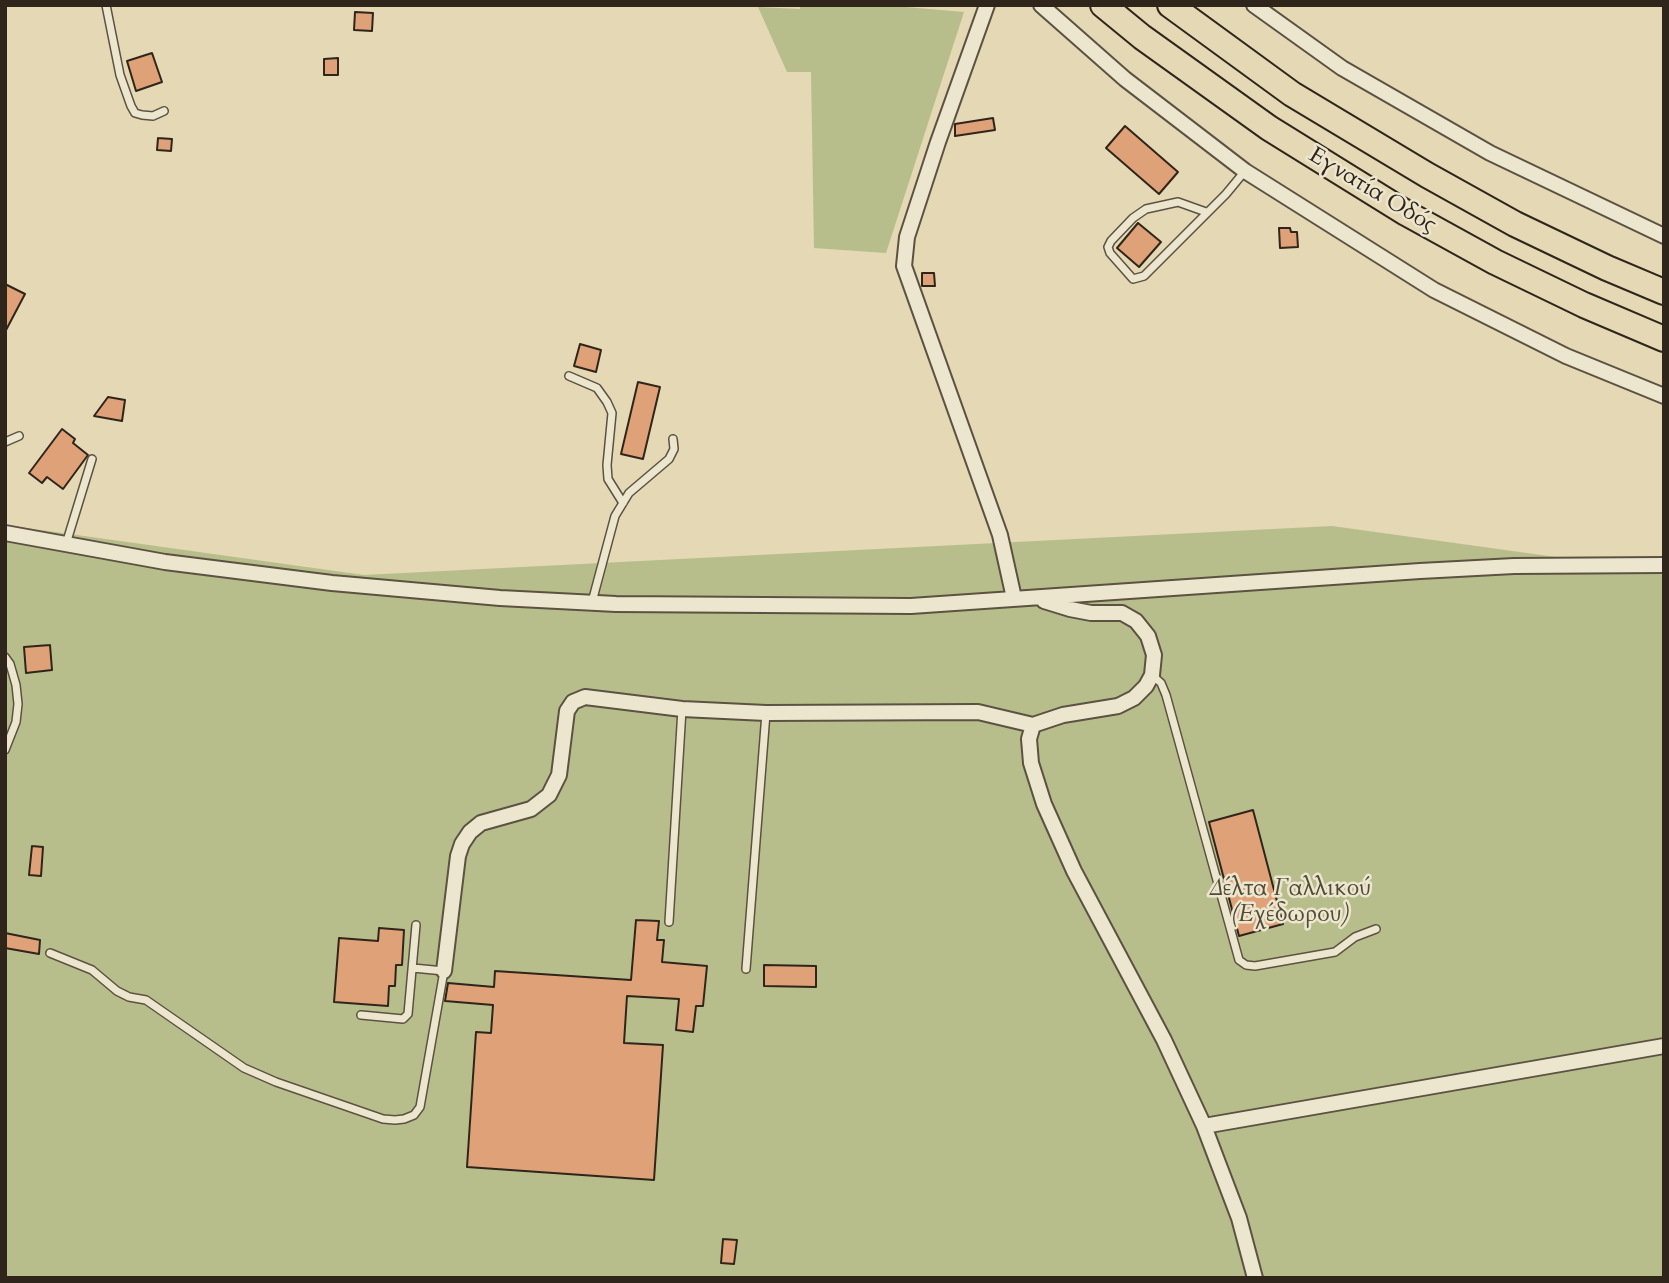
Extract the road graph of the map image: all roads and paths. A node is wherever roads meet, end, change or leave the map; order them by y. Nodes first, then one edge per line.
1 (106, 5) edge
2 (987, 5) edge
3 (1041, 5) edge
4 (1103, 5) edge
5 (1170, 5) edge
6 (1254, 5) edge
7 (164, 111) dead end
8 (1245, 171) junction
9 (1206, 212) junction
10 (1664, 236) edge
11 (1664, 292) edge
12 (1664, 339) edge
13 (569, 376) dead end
14 (1664, 396) edge
15 (19, 436) dead end
16 (673, 439) dead end
17 (5, 442) edge
18 (92, 459) dead end
19 (623, 503) junction
20 (5, 534) edge
21 (66, 544) junction
22 (1664, 565) edge
23 (1035, 597) junction
24 (1014, 598) junction
25 (591, 603) junction
26 (5, 657) edge
27 (1152, 675) junction
28 (682, 709) junction
29 (766, 713) junction
30 (1033, 725) junction
31 (5, 750) edge
32 (669, 922) dead end
33 (416, 925) dead end
34 (1376, 929) dead end
35 (50, 953) dead end
36 (413, 968) junction
37 (746, 969) dead end
38 (444, 971) junction
39 (361, 1015) dead end
40 (1664, 1046) edge
41 (1204, 1126) junction
42 (1255, 1278) edge

1 - 7 lane
2 - 24 street
3 - 8 street
4 - 12 highway, Εγνατία Οδός
5 - 11 highway, Εγνατία Οδός
6 - 10 street
8 - 9 lane
8 - 14 street
9 - 9 lane
13 - 19 lane
15 - 17 lane
16 - 19 lane
18 - 21 lane
19 - 25 lane
20 - 21 street
21 - 25 street
22 - 23 street
23 - 24 street
23 - 27 street
24 - 25 street
26 - 31 lane
27 - 30 street
27 - 34 lane
28 - 29 street
28 - 32 lane
28 - 38 street
29 - 30 street
29 - 37 lane
30 - 41 street
33 - 36 lane
35 - 38 lane
36 - 38 lane
36 - 39 lane
40 - 41 street
41 - 42 street

